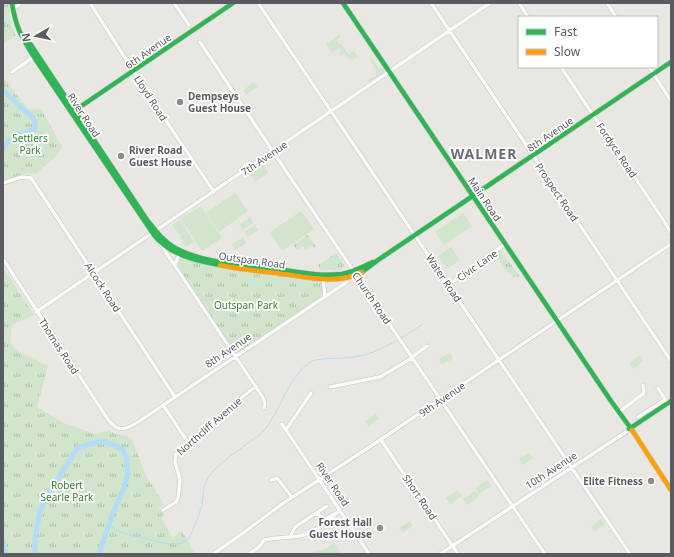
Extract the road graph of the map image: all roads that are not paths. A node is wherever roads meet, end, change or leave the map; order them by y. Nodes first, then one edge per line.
1 (21, 3) edge
2 (90, 3) edge
3 (174, 3) edge
4 (233, 3) edge
5 (258, 3) edge
6 (343, 3) edge
7 (431, 3) edge
8 (490, 3) edge
9 (519, 3) edge
10 (607, 3) edge
11 (14, 5) edge
12 (527, 16) edge
13 (615, 16) edge
14 (189, 25) dead end
15 (450, 31) junction
16 (200, 42) dead end
17 (36, 56) junction
18 (671, 62) edge
19 (562, 68) edge
20 (650, 68) edge
21 (12, 72) dead end
22 (134, 72) junction
23 (389, 72) junction
24 (653, 74) junction
25 (671, 101) edge
26 (74, 112) junction
27 (331, 112) junction
28 (594, 115) junction
29 (273, 151) junction
30 (533, 156) junction
31 (3, 183) edge
32 (214, 192) junction
33 (472, 196) junction
34 (154, 232) junction
35 (671, 233) edge
36 (414, 236) junction
37 (160, 242) junction
38 (505, 244) junction
39 (671, 244) edge
40 (180, 252) junction
41 (3, 259) edge
42 (175, 265) junction
43 (93, 272) junction
44 (355, 273) junction
45 (323, 276) junction
46 (617, 280) junction
47 (347, 282) dead end
48 (448, 285) junction
49 (325, 296) junction
50 (36, 312) junction
51 (557, 321) junction
52 (427, 346) dead end
53 (231, 350) junction
54 (240, 353) junction
55 (235, 356) junction
56 (412, 357) junction
57 (499, 360) junction
58 (671, 361) edge
59 (643, 385) dead end
60 (256, 386) junction
61 (330, 387) dead end
62 (658, 388) dead end
63 (311, 393) dead end
64 (175, 397) junction
65 (440, 399) junction
66 (668, 402) edge
67 (613, 404) junction
68 (163, 405) junction
69 (264, 408) dead end
70 (619, 412) junction
71 (638, 417) dead end
72 (282, 424) dead end
73 (118, 429) joint
74 (630, 429) junction
75 (286, 430) junction
76 (381, 440) junction
77 (189, 444) junction
78 (571, 468) junction
79 (271, 480) dead end
80 (319, 480) junction
81 (671, 490) edge
82 (292, 498) junction
83 (327, 506) dead end
84 (512, 506) junction
85 (163, 510) dead end
86 (340, 511) junction
87 (336, 513) junction
88 (315, 514) junction
89 (323, 520) junction
90 (323, 525) junction
91 (290, 537) junction
92 (453, 546) junction
93 (213, 554) edge
94 (249, 554) edge
95 (369, 554) edge
96 (440, 554) edge
97 (458, 554) edge
98 (546, 554) edge
99 (630, 554) edge

1 - 11 street
2 - 22 street, Lloyd Road
3 - 14 street
4 - 22 main road, 6th Avenue
5 - 27 street, Water Road
6 - 23 main road, Main Road
7 - 15 street, Prospect Road
8 - 15 street, 7th Avenue
9 - 12 street
10 - 13 street
11 - 17 main road, River Road
15 - 23 street, 7th Avenue
15 - 30 street, Prospect Road
16 - 29 street, Church Road
17 - 21 street
17 - 26 main road, River Road
18 - 24 main road, 8th Avenue
19 - 28 street, Fordyce Road
20 - 24 street
22 - 26 main road, 6th Avenue
22 - 32 street, Lloyd Road
23 - 27 street, 7th Avenue
23 - 33 main road, Main Road
24 - 25 street
24 - 28 main road, 8th Avenue
26 - 34 main road, River Road
27 - 29 street, 7th Avenue
27 - 36 street, Water Road
28 - 30 main road, 8th Avenue
28 - 35 street, Fordyce Road
29 - 32 street, 7th Avenue
29 - 44 street, Church Road
30 - 33 main road, 8th Avenue
30 - 46 street, Prospect Road
31 - 43 street, Alcock Road
32 - 34 street, 7th Avenue
33 - 36 main road, 8th Avenue
33 - 38 main road, Main Road
34 - 37 main road, Outspan Road
34 - 40 main road, Outspan Road
34 - 43 street, 7th Avenue
36 - 44 main road, 8th Avenue
36 - 48 street, Water Road
37 - 40 main road, Outspan Road
37 - 42 street
38 - 48 street, Civic Lane
38 - 51 main road, Main Road
39 - 46 street, 9th Avenue
40 - 42 street
40 - 45 main road, Outspan Road
41 - 50 street, Thomas Road
42 - 53 street
43 - 50 street, 7th Avenue
43 - 64 street, Alcock Road
44 - 45 main road, Outspan Road
44 - 56 street, Church Road
45 - 49 street
46 - 51 street, 9th Avenue
46 - 58 street, Prospect Road
47 - 49 street, 8th Avenue
48 - 57 street, Water Road
49 - 54 street, 8th Avenue
50 - 73 street, Thomas Road
51 - 57 street, 9th Avenue
51 - 67 main road, Main Road
52 - 56 street
53 - 54 street
53 - 55 street
54 - 55 street, 8th Avenue
55 - 60 street
55 - 64 street, 8th Avenue
56 - 61 street
56 - 65 street, Church Road
57 - 65 street, 9th Avenue
57 - 78 street, Water Road
59 - 70 street
60 - 69 street
60 - 77 street, Northcliff Avenue
62 - 66 street
63 - 75 street
64 - 68 street, 8th Avenue
65 - 76 street, 9th Avenue
65 - 84 street, Church Road
66 - 71 street
66 - 74 main road, 10th Avenue
67 - 70 main road, Main Road
67 - 74 main road, Main Road
68 - 73 street, 8th Avenue
68 - 77 street
70 - 74 main road, Main Road
72 - 75 street, River Road
74 - 78 street, 10th Avenue
74 - 81 main road, Main Road
75 - 80 street, River Road
76 - 80 street, 9th Avenue
76 - 92 street, Short Road
77 - 85 street, Northcliff Avenue
78 - 84 street, 10th Avenue
78 - 99 street, Water Road
79 - 82 street
80 - 82 street, 9th Avenue
80 - 86 street, River Road
82 - 93 street, 9th Avenue
83 - 88 street
84 - 92 street, 10th Avenue
84 - 98 street, Church Road
86 - 87 street
86 - 95 street, River Road
87 - 89 street
87 - 90 street
88 - 89 street
88 - 91 street
89 - 90 street
90 - 91 street
91 - 94 street
92 - 96 street, 10th Avenue
92 - 97 street, Short Road

